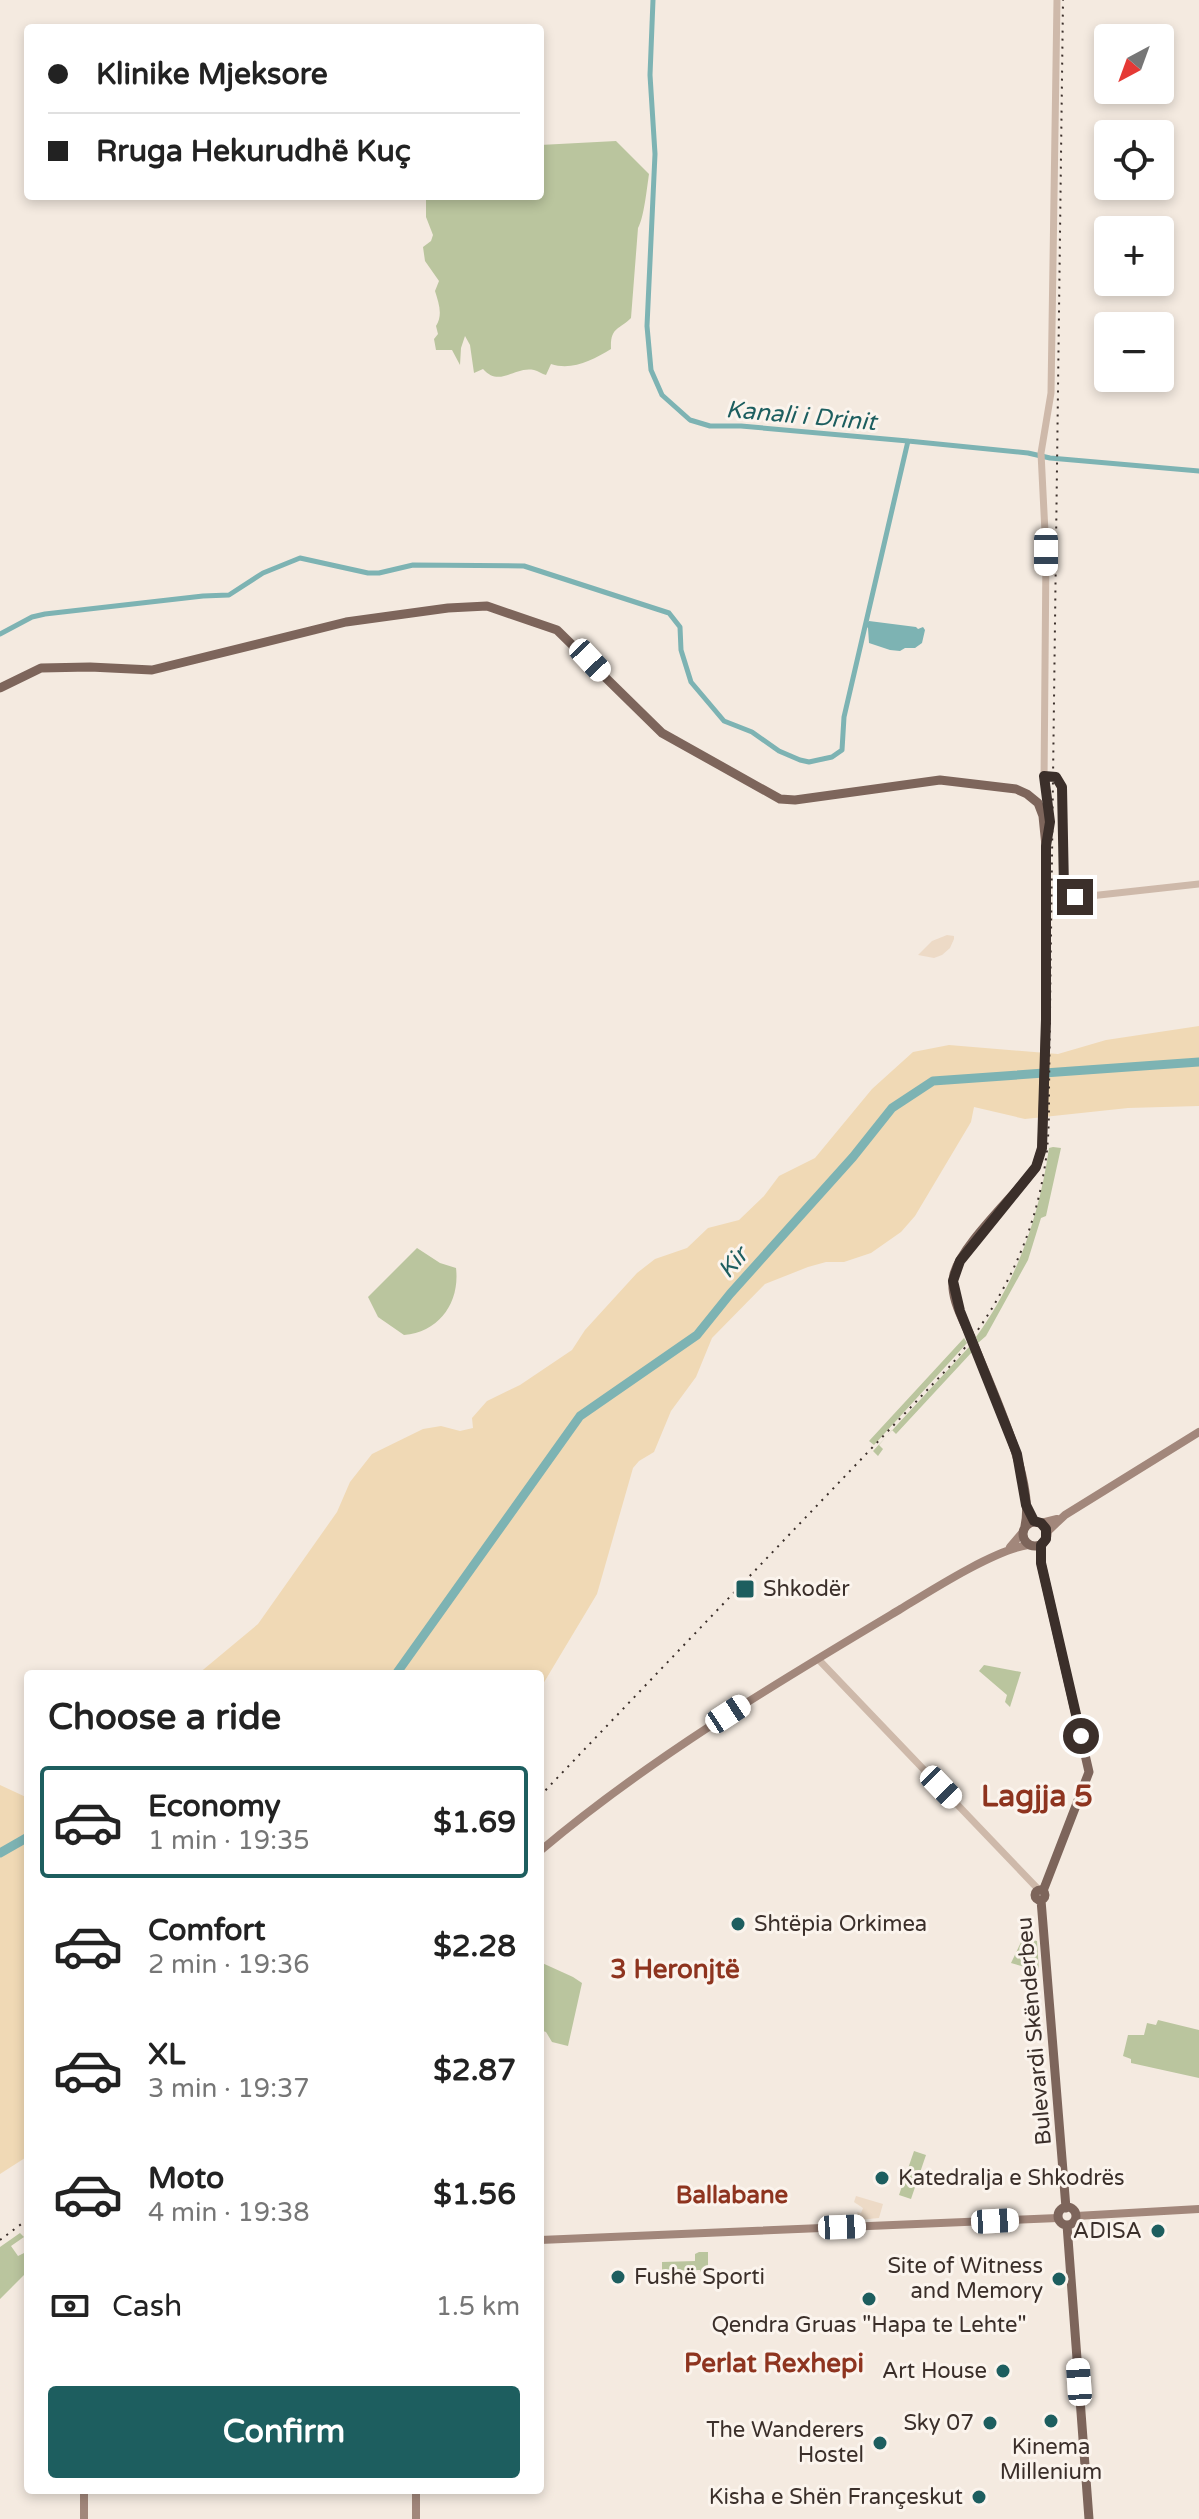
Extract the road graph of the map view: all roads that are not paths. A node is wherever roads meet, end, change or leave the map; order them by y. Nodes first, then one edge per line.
1 (1057, 0) edge
2 (0, 688) edge
3 (1044, 776) junction
4 (1046, 846) junction
5 (1199, 884) edge
6 (1199, 1432) edge
7 (1061, 1517) junction
8 (1030, 1526) junction
9 (1047, 1532) junction
10 (1033, 1545) junction
11 (1006, 1550) junction
12 (818, 1659) junction
13 (544, 1848) edge
14 (1041, 1894) junction
15 (1066, 2208) junction
16 (1199, 2209) edge
17 (1076, 2216) junction
18 (1058, 2218) junction
19 (1067, 2225) junction
20 (544, 2240) edge
21 (84, 2494) edge
22 (416, 2494) edge
23 (84, 2519) edge
24 (416, 2519) edge
25 (1089, 2519) edge

1 - 3 street
2 - 4 main road
3 - 4 street
3 - 5 street
4 - 8 main road
6 - 7 main road
7 - 8 main road
7 - 9 main road
8 - 9 main road
8 - 10 main road
8 - 11 main road
9 - 10 main road
10 - 11 main road
10 - 14 main road
11 - 12 main road
12 - 13 main road
12 - 14 street
14 - 15 main road, Bulevardi Skënderbeu
15 - 17 main road
15 - 18 main road
16 - 17 main road
17 - 19 main road
18 - 19 main road
18 - 20 main road
19 - 25 main road
21 - 23 main road
22 - 24 main road

